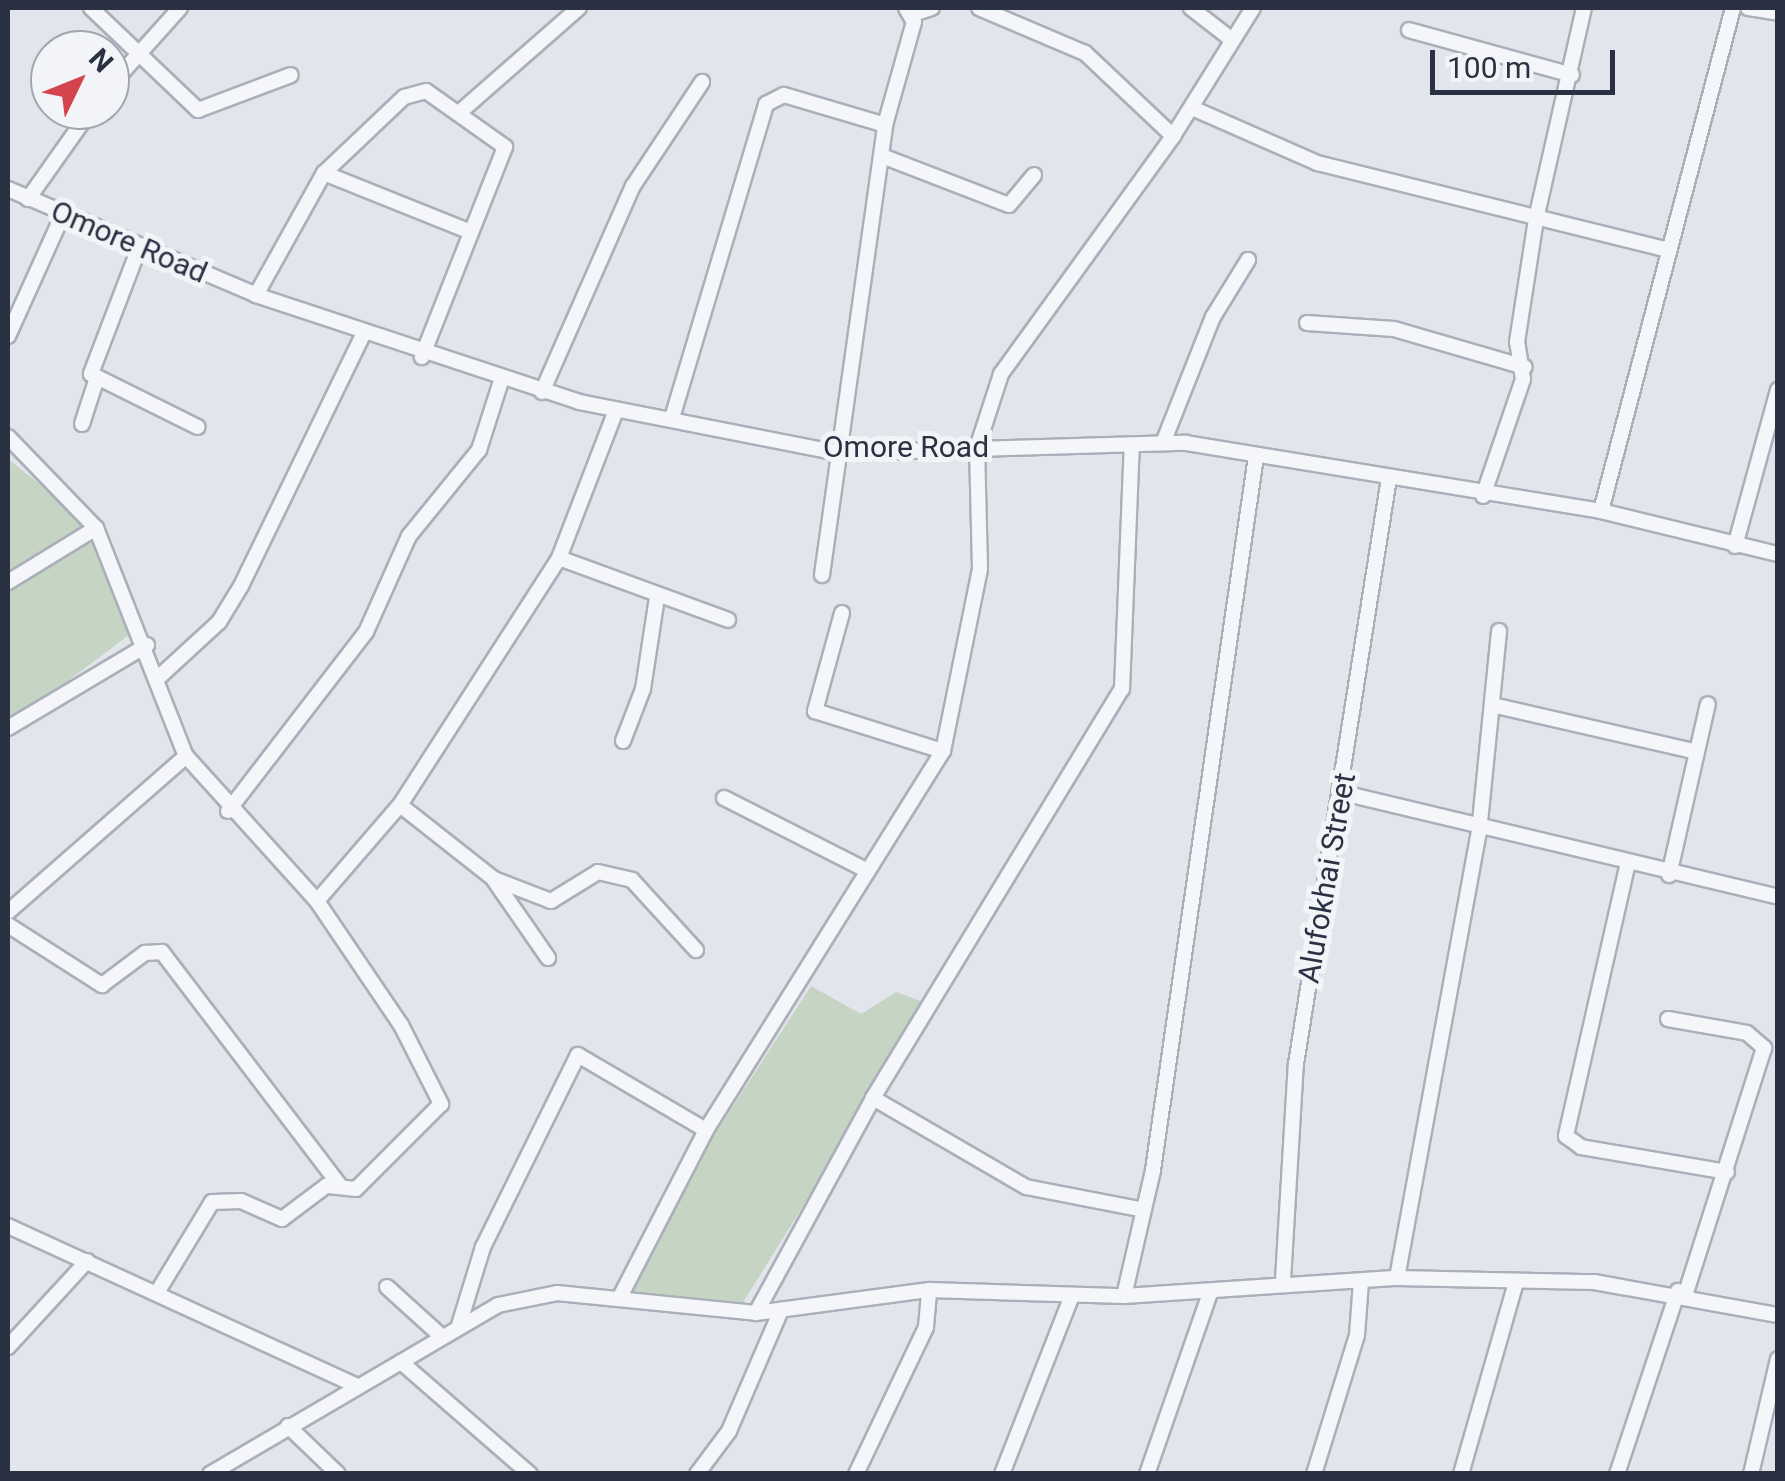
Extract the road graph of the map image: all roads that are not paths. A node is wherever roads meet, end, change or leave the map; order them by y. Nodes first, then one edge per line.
1 (91, 8) edge
2 (180, 8) edge
3 (579, 8) edge
4 (932, 8) edge
5 (979, 8) edge
6 (1191, 8) edge
7 (1253, 8) edge
8 (1584, 8) edge
9 (1733, 8) edge
10 (1748, 8) edge
11 (909, 11) edge
12 (1778, 13) edge
13 (1410, 30) dead end
14 (1227, 36) junction
15 (138, 52) junction
16 (130, 62) edge
17 (1572, 75) junction
18 (291, 76) dead end
19 (702, 82) dead end
20 (1192, 108) junction
21 (460, 112) junction
22 (885, 125) junction
23 (76, 130) edge
24 (1173, 136) junction
25 (882, 156) junction
26 (324, 173) junction
27 (1034, 174) dead end
28 (8, 189) edge
29 (28, 199) junction
30 (63, 214) junction
31 (1536, 219) junction
32 (471, 232) junction
33 (139, 248) junction
34 (1668, 250) junction
35 (1248, 260) dead end
36 (256, 295) junction
37 (1306, 323) dead end
38 (364, 333) junction
39 (8, 336) edge
40 (422, 357) junction
41 (1525, 367) junction
42 (96, 380) junction
43 (502, 381) junction
44 (1778, 390) edge
45 (542, 392) junction
46 (616, 410) junction
47 (672, 418) junction
48 (82, 424) dead end
49 (198, 427) dead end
50 (8, 437) edge
51 (1163, 444) junction
52 (1132, 446) junction
53 (977, 448) junction
54 (840, 453) junction
55 (1256, 456) junction
56 (1389, 478) junction
57 (1483, 496) junction
58 (1600, 510) junction
59 (96, 528) junction
60 (1735, 546) junction
61 (1778, 554) edge
62 (559, 558) junction
63 (822, 575) dead end
64 (8, 582) edge
65 (657, 598) junction
66 (842, 613) dead end
67 (728, 620) dead end
68 (1500, 631) dead end
69 (147, 645) junction
70 (158, 678) junction
71 (1708, 704) dead end
72 (1492, 705) junction
73 (8, 728) edge
74 (623, 741) dead end
75 (943, 751) junction
76 (1697, 752) junction
77 (186, 756) junction
78 (1343, 793) junction
79 (724, 798) dead end
80 (400, 805) junction
81 (228, 811) junction
82 (1479, 832) junction
83 (1626, 867) junction
84 (868, 871) junction
85 (1668, 875) junction
86 (494, 879) junction
87 (1778, 897) edge
88 (317, 901) junction
89 (8, 912) edge
90 (8, 924) edge
91 (696, 950) dead end
92 (548, 958) dead end
93 (1668, 1019) dead end
94 (873, 1098) junction
95 (706, 1130) junction
96 (1727, 1172) junction
97 (340, 1186) junction
98 (1144, 1210) junction
99 (8, 1226) edge
100 (87, 1261) junction
101 (1397, 1278) junction
102 (1283, 1280) junction
103 (1361, 1282) junction
104 (1515, 1286) junction
105 (387, 1287) dead end
106 (929, 1290) junction
107 (158, 1291) junction
108 (1682, 1292) junction
109 (1210, 1293) junction
110 (621, 1295) junction
111 (1072, 1295) junction
112 (1124, 1296) junction
113 (781, 1310) junction
114 (756, 1313) junction
115 (1778, 1315) edge
116 (459, 1325) junction
117 (441, 1336) junction
118 (8, 1347) edge
119 (1778, 1360) edge
120 (401, 1362) junction
121 (355, 1385) junction
122 (288, 1426) junction
123 (210, 1474) edge
124 (338, 1474) edge
125 (530, 1474) edge
126 (697, 1474) edge
127 (856, 1474) edge
128 (1002, 1474) edge
129 (1148, 1474) edge
130 (1314, 1474) edge
131 (1461, 1474) edge
132 (1617, 1474) edge
133 (1752, 1474) edge

1 - 15 street
2 - 15 street
3 - 21 street
4 - 11 street
5 - 24 street
6 - 14 street
7 - 14 street
8 - 17 street
9 - 34 street
10 - 12 street
11 - 22 street
13 - 17 street
14 - 20 street
15 - 16 street
15 - 18 street
17 - 31 street
19 - 45 street
20 - 24 street
20 - 31 street
21 - 26 street
21 - 32 street
22 - 25 street
22 - 47 street
23 - 29 street
24 - 53 street
25 - 27 street
25 - 54 street
26 - 32 street
26 - 36 street
28 - 29 street, Omore Road
29 - 30 street, Omore Road
30 - 33 street, Omore Road
30 - 39 street
31 - 34 street
31 - 41 street
32 - 40 street
33 - 36 street, Omore Road
33 - 42 street
34 - 58 street
35 - 51 street
36 - 38 street, Omore Road
37 - 41 street
38 - 40 street, Omore Road
38 - 70 street
40 - 43 street, Omore Road
41 - 57 street
42 - 48 street
42 - 49 street
43 - 45 street, Omore Road
43 - 81 street
44 - 60 street
45 - 46 street, Omore Road
46 - 47 street, Omore Road
46 - 62 street
47 - 54 street, Omore Road
50 - 59 street
51 - 52 street, Omore Road
51 - 55 street, Omore Road
52 - 53 street, Omore Road
52 - 94 street
53 - 54 street, Omore Road
53 - 75 street
54 - 63 street
55 - 56 street, Omore Road
55 - 98 street
56 - 57 street, Omore Road
56 - 78 street, Alufokhai Street
57 - 58 street, Omore Road
58 - 60 street, Omore Road
59 - 64 street
59 - 69 street
60 - 61 street, Omore Road
62 - 65 street
62 - 80 street
65 - 67 street
65 - 74 street
66 - 75 street
68 - 72 street
69 - 70 street
69 - 73 street
70 - 77 street
71 - 76 street
72 - 76 street
72 - 82 street
75 - 84 street
76 - 85 street
77 - 81 street
77 - 89 street
78 - 82 street
78 - 102 street, Alufokhai Street
79 - 84 street
80 - 86 street
80 - 88 street
81 - 88 street
82 - 83 street
82 - 101 street
83 - 85 street
83 - 96 street
84 - 95 street
85 - 87 street
86 - 91 street
86 - 92 street
88 - 97 street
90 - 97 street
93 - 96 street
94 - 98 street
94 - 114 street
95 - 110 street
95 - 116 street
96 - 108 street
97 - 107 street
98 - 112 street
99 - 100 street
100 - 107 street
100 - 118 street
101 - 103 street
101 - 104 street
102 - 103 street
102 - 109 street
103 - 130 street
104 - 108 street
104 - 131 street
105 - 117 street
106 - 111 street
106 - 113 street
106 - 127 street
107 - 121 street
108 - 115 street
108 - 132 street
109 - 112 street
109 - 129 street
110 - 114 street
110 - 116 street
111 - 112 street
111 - 128 street
113 - 114 street
113 - 126 street
116 - 117 street
117 - 120 street
119 - 133 street
120 - 121 street
120 - 125 street
121 - 122 street
122 - 123 street
122 - 124 street

